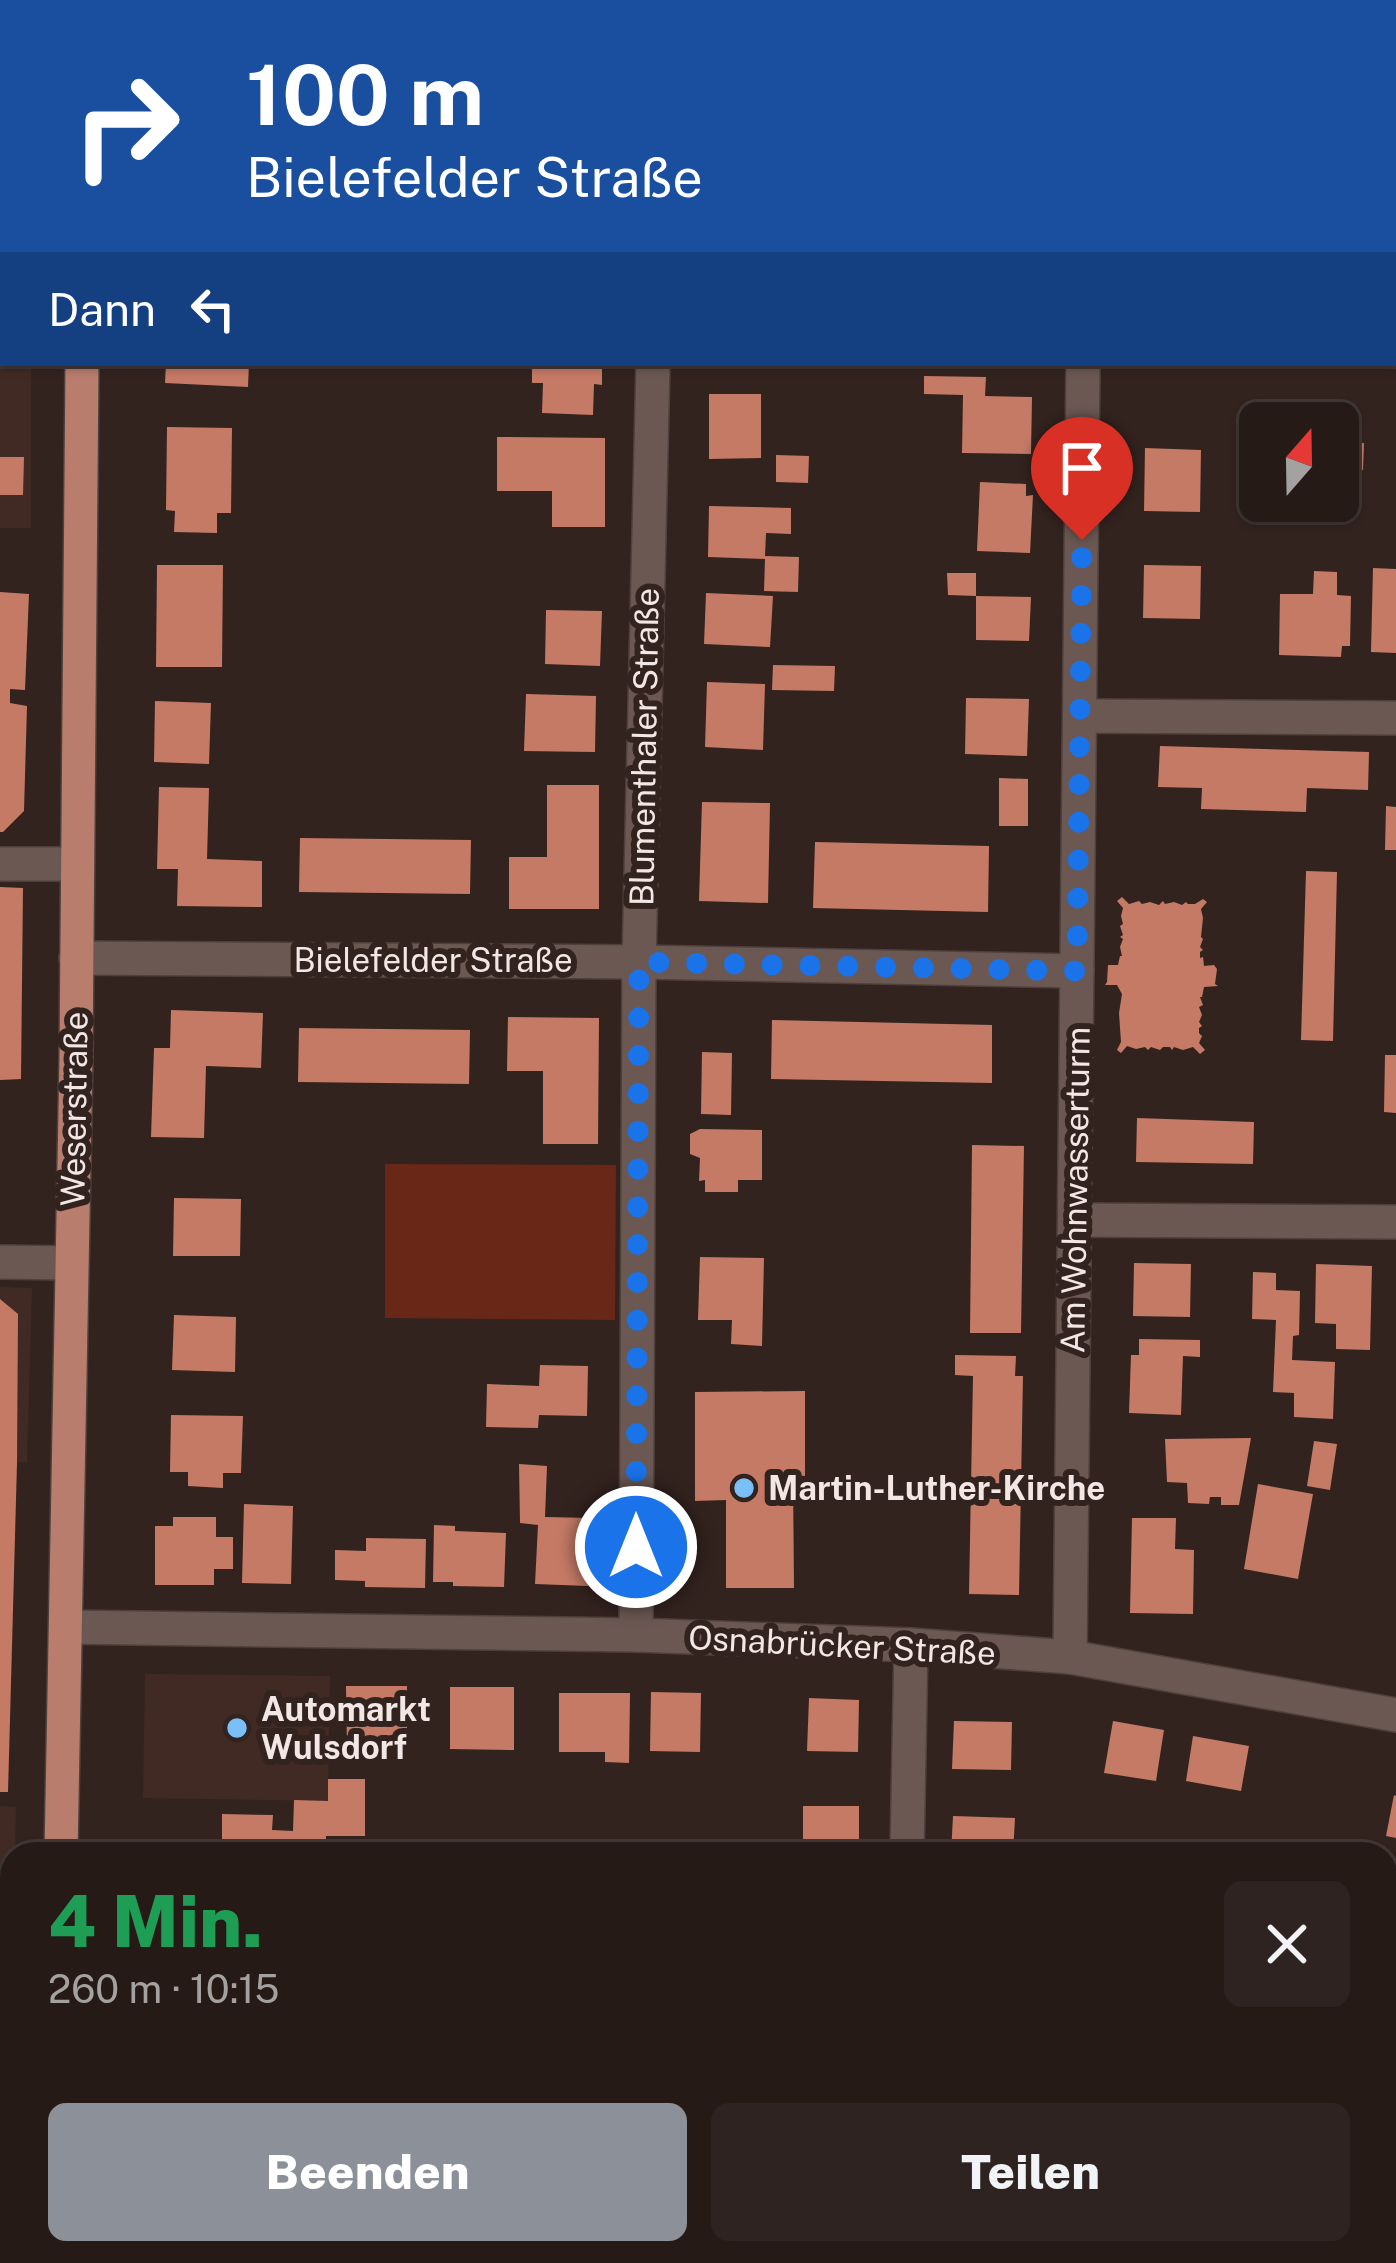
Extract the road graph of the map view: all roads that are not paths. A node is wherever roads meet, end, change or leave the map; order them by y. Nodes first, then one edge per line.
1 (82, 366) edge
2 (653, 366) edge
3 (1083, 366) edge
4 (1080, 716) junction
5 (1396, 718) edge
6 (0, 864) edge
7 (76, 864) junction
8 (76, 958) junction
9 (639, 962) junction
10 (1077, 971) junction
11 (1075, 1220) junction
12 (1396, 1222) edge
13 (0, 1262) edge
14 (72, 1263) junction
15 (66, 1627) junction
16 (636, 1635) junction
17 (910, 1645) junction
18 (1070, 1657) junction
19 (1396, 1715) edge
20 (61, 1842) edge
21 (907, 1842) edge

1 - 7 main road, Weserstraße
2 - 9 street, Blumenthaler Straße
3 - 4 street, Am Wohnwasserturm
4 - 5 street
4 - 10 street, Am Wohnwasserturm
6 - 7 street
7 - 8 main road, Weserstraße
8 - 9 street, Bielefelder Straße
8 - 14 main road, Weserstraße
9 - 10 street, Bielefelder Straße
9 - 16 street, Blumenthaler Straße
10 - 11 street, Am Wohnwasserturm
11 - 12 street
11 - 18 street, Am Wohnwasserturm
13 - 14 street
14 - 15 main road, Weserstraße
15 - 16 street, Osnabrücker Straße
15 - 20 main road, Weserstraße
16 - 17 street, Osnabrücker Straße
17 - 18 street, Osnabrücker Straße
17 - 21 street
18 - 19 street, Osnabrücker Straße

